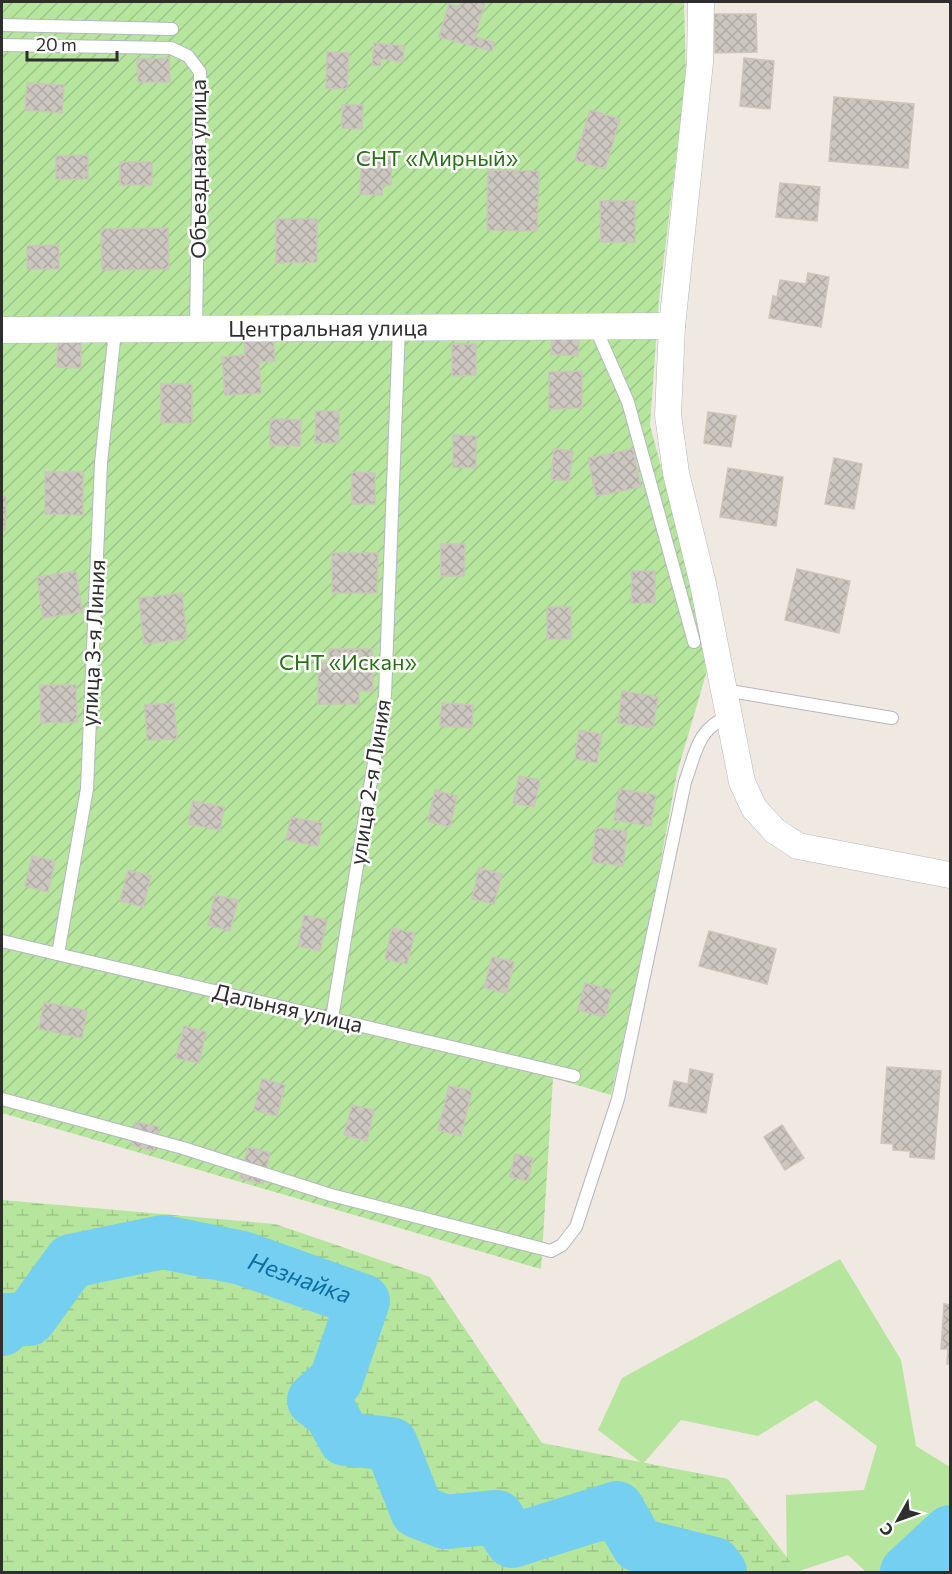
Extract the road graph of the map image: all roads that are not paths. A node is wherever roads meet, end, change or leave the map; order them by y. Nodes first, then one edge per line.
1 (701, 2) edge
2 (2, 25) edge
3 (172, 29) dead end
4 (2, 45) edge
5 (663, 326) junction
6 (595, 327) junction
7 (399, 328) junction
8 (196, 329) junction
9 (2, 330) edge
10 (115, 330) junction
11 (694, 642) dead end
12 (724, 690) junction
13 (729, 716) junction
14 (892, 718) dead end
15 (951, 875) edge
16 (2, 941) edge
17 (58, 954) junction
18 (332, 1018) junction
19 (574, 1076) dead end
20 (2, 1099) edge

1 - 5 street
2 - 3 lane
4 - 8 lane, Объездная улица
5 - 6 street, Центральная улица
5 - 12 street
6 - 7 street, Центральная улица
6 - 11 lane
7 - 8 street, Центральная улица
7 - 18 lane, улица 2-я Линия
8 - 10 street, Центральная улица
9 - 10 street, Центральная улица
10 - 17 lane, улица 3-я Линия
12 - 13 street
12 - 14 lane
13 - 15 street
13 - 20 lane
16 - 17 lane, Дальняя улица
17 - 18 lane, Дальняя улица
18 - 19 lane, Дальняя улица

